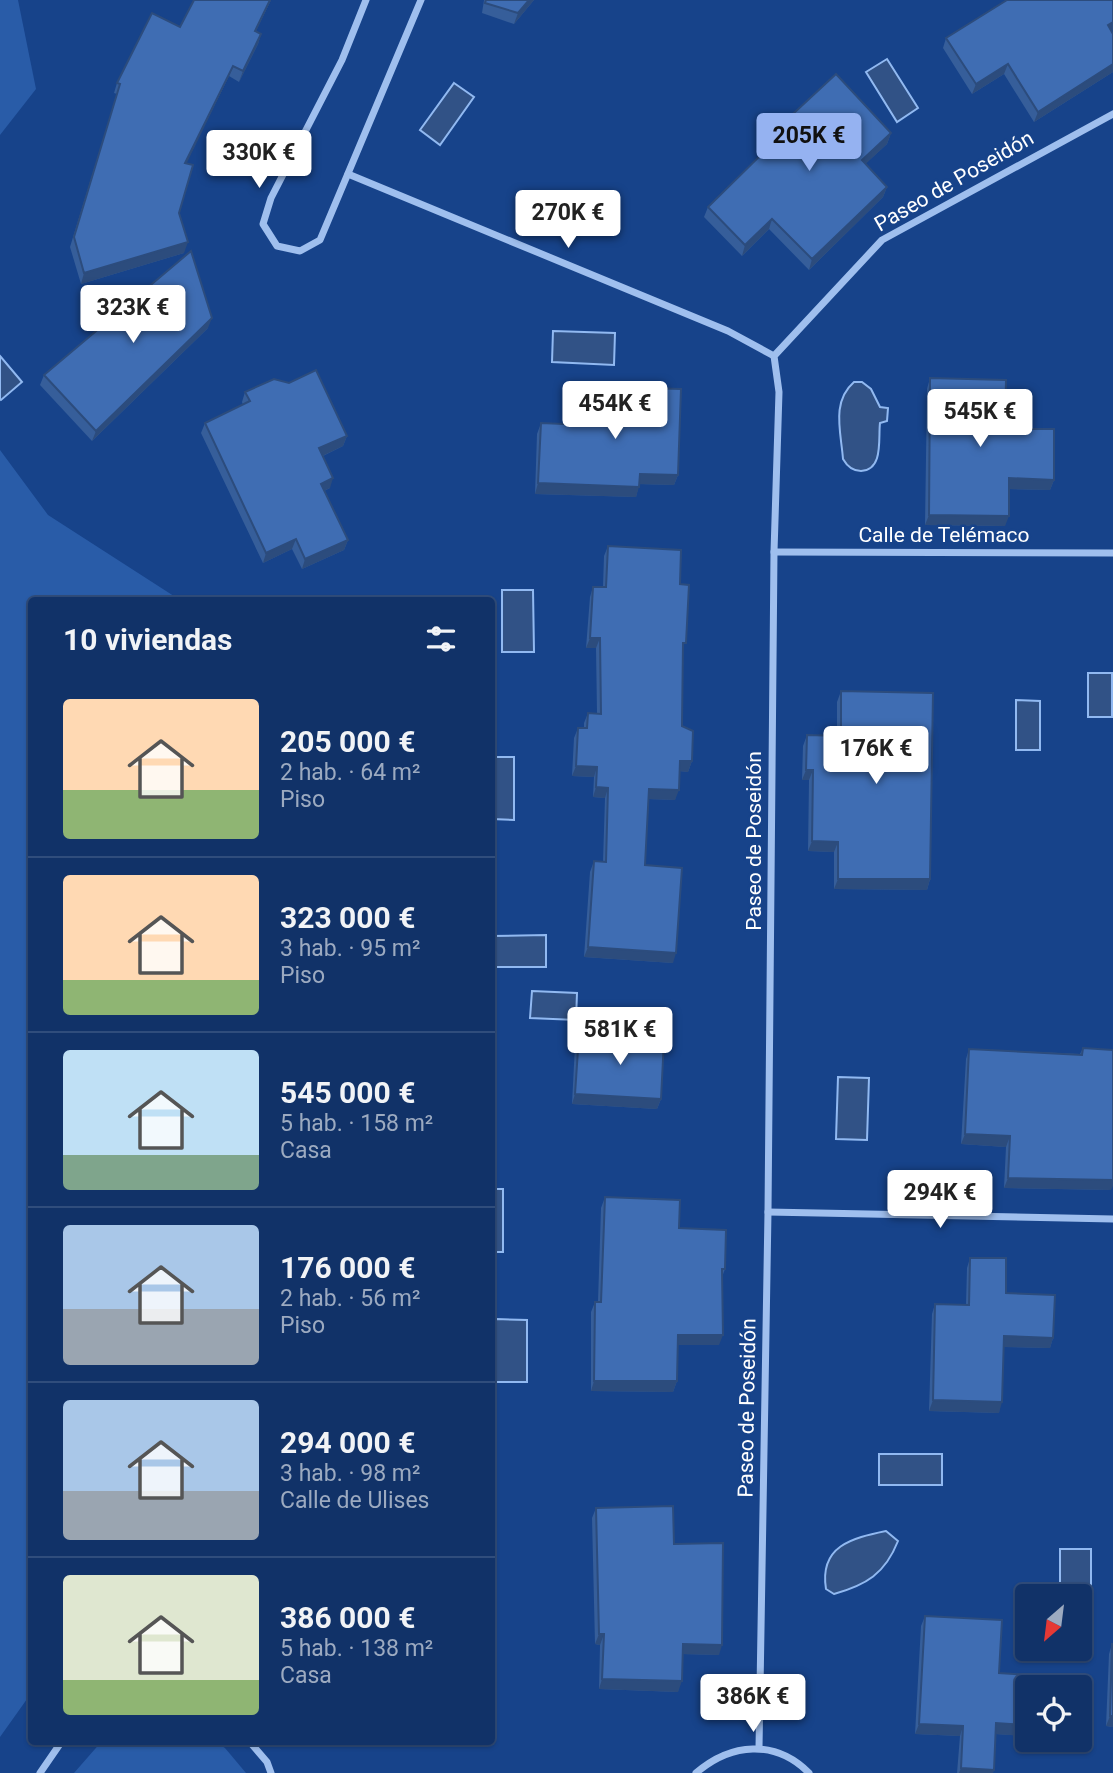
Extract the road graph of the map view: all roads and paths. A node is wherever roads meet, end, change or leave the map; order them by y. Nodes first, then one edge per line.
1 (366, 0) edge
2 (421, 0) edge
3 (1113, 114) edge
4 (348, 174) junction
5 (774, 356) junction
6 (774, 552) junction
7 (1113, 553) edge
8 (768, 1212) junction
9 (1113, 1219) edge
10 (59, 1745) edge
11 (252, 1745) edge
12 (759, 1748) junction
13 (40, 1773) edge
14 (271, 1773) edge
15 (696, 1773) edge
16 (809, 1773) edge

1 - 4 street
2 - 4 street
3 - 5 street, Paseo de Poseidón
4 - 5 street
5 - 6 street, Paseo de Poseidón
6 - 7 street, Calle de Telémaco
6 - 8 street, Paseo de Poseidón
8 - 9 street
8 - 12 street, Paseo de Poseidón
10 - 13 street
11 - 14 street
12 - 15 street
12 - 16 street

